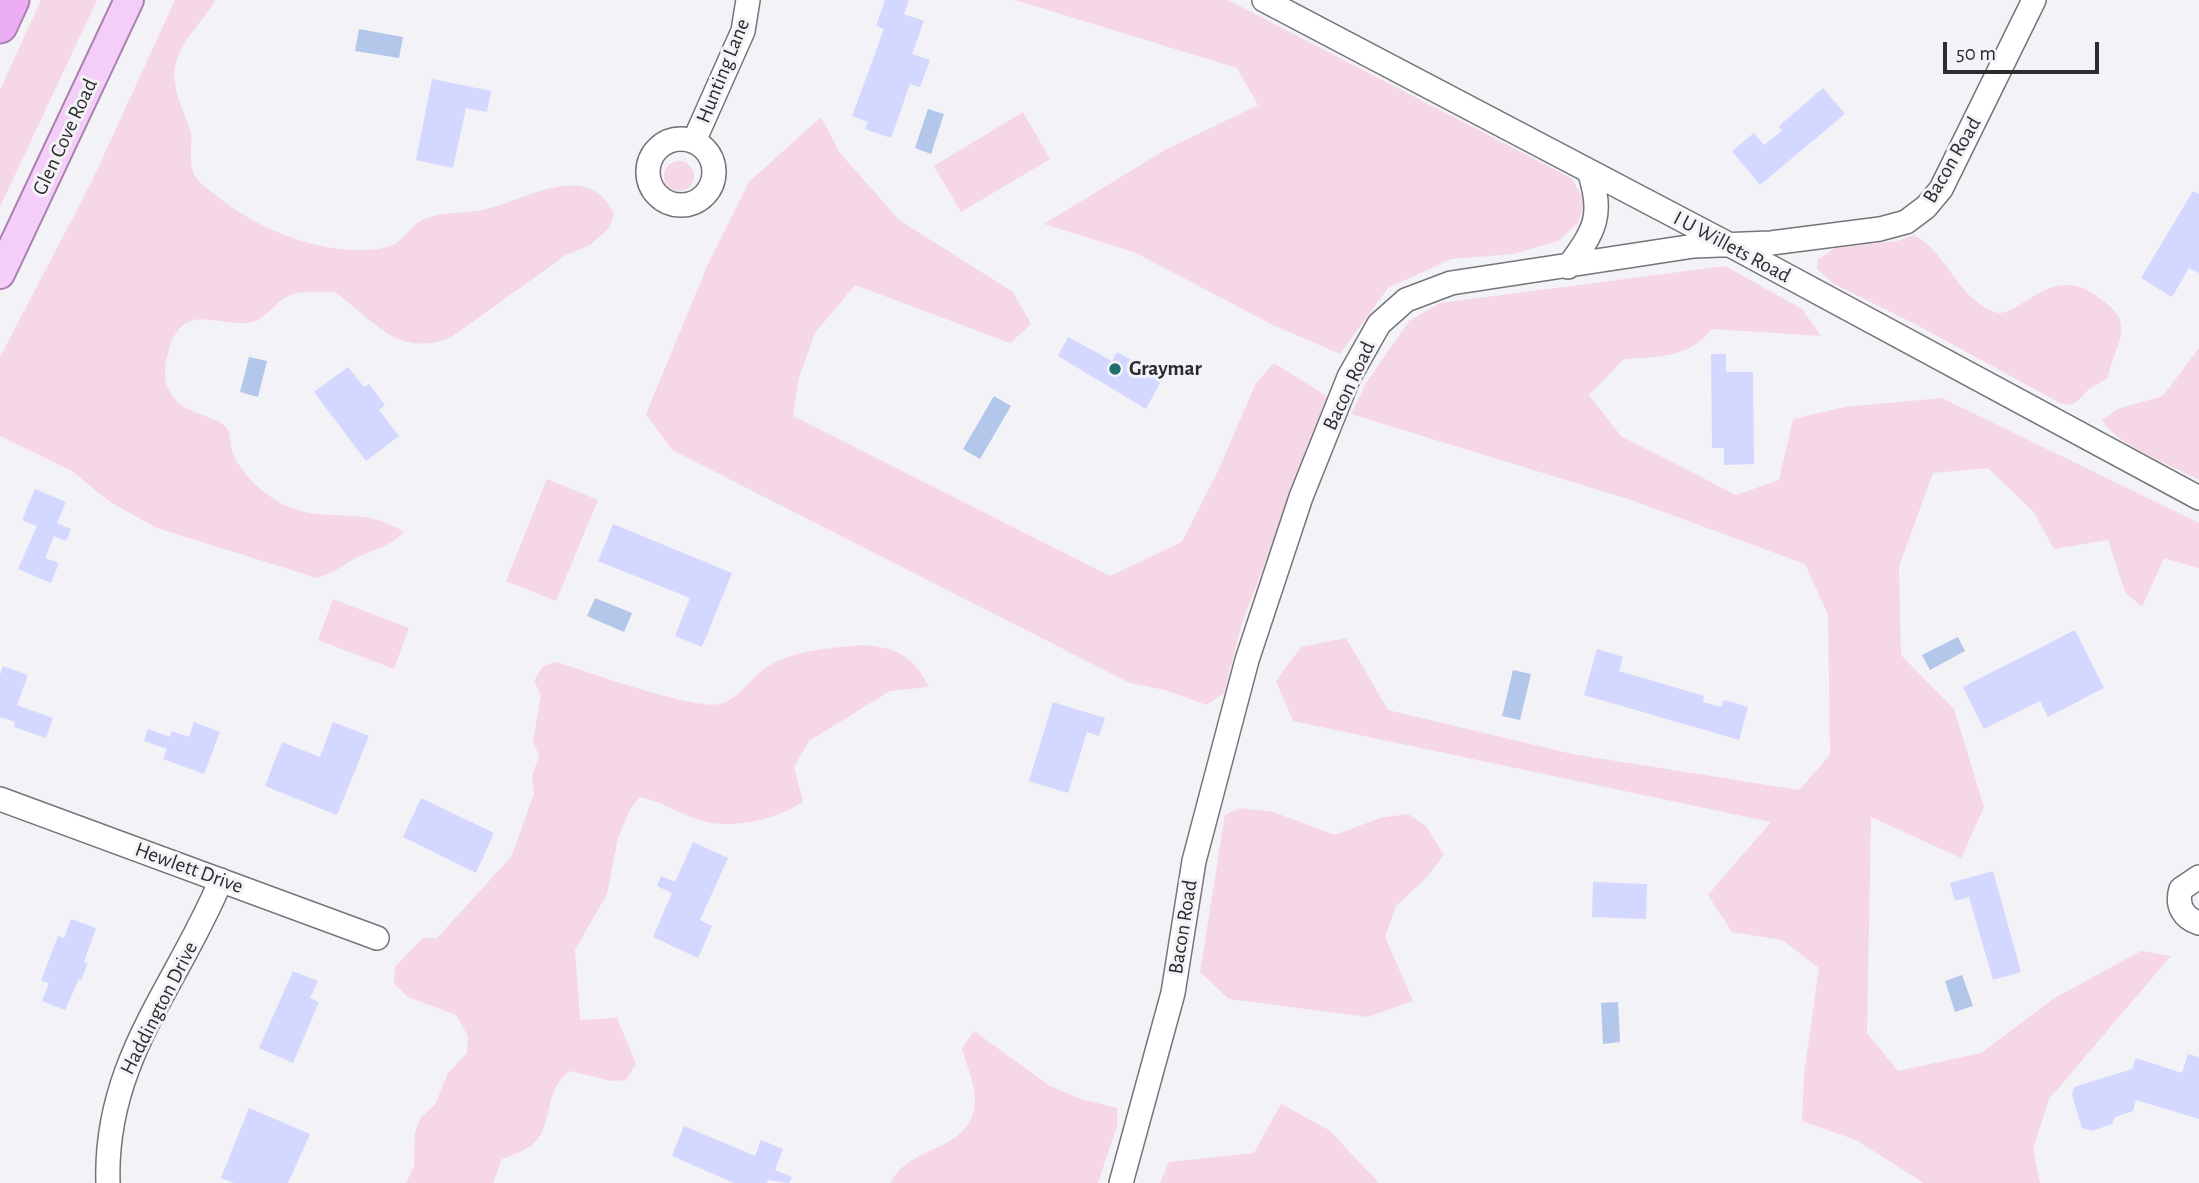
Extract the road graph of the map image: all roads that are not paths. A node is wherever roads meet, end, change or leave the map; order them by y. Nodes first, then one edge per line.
1 (12, 0) edge
2 (129, 0) edge
3 (748, 0) edge
4 (1264, 0) edge
5 (2034, 0) edge
6 (0, 26) edge
7 (694, 141) dead end
8 (1589, 171) junction
9 (1730, 246) junction
10 (1568, 267) junction
11 (0, 275) edge
12 (2199, 498) edge
13 (0, 799) edge
14 (2199, 877) edge
15 (221, 880) junction
16 (2199, 923) edge
17 (377, 938) dead end
18 (108, 1183) edge
19 (1121, 1183) edge

1 - 6 highway
2 - 11 main road, Glen Cove Road
3 - 7 street, Hunting Lane
4 - 8 street, I U Willets Road
5 - 9 street, Bacon Road
8 - 9 street, I U Willets Road
8 - 10 street
9 - 10 street, Bacon Road
9 - 12 street, I U Willets Road
10 - 19 street, Bacon Road
13 - 15 street, Hewlett Drive
14 - 16 street
15 - 17 street, Hewlett Drive
15 - 18 street, Haddington Drive

